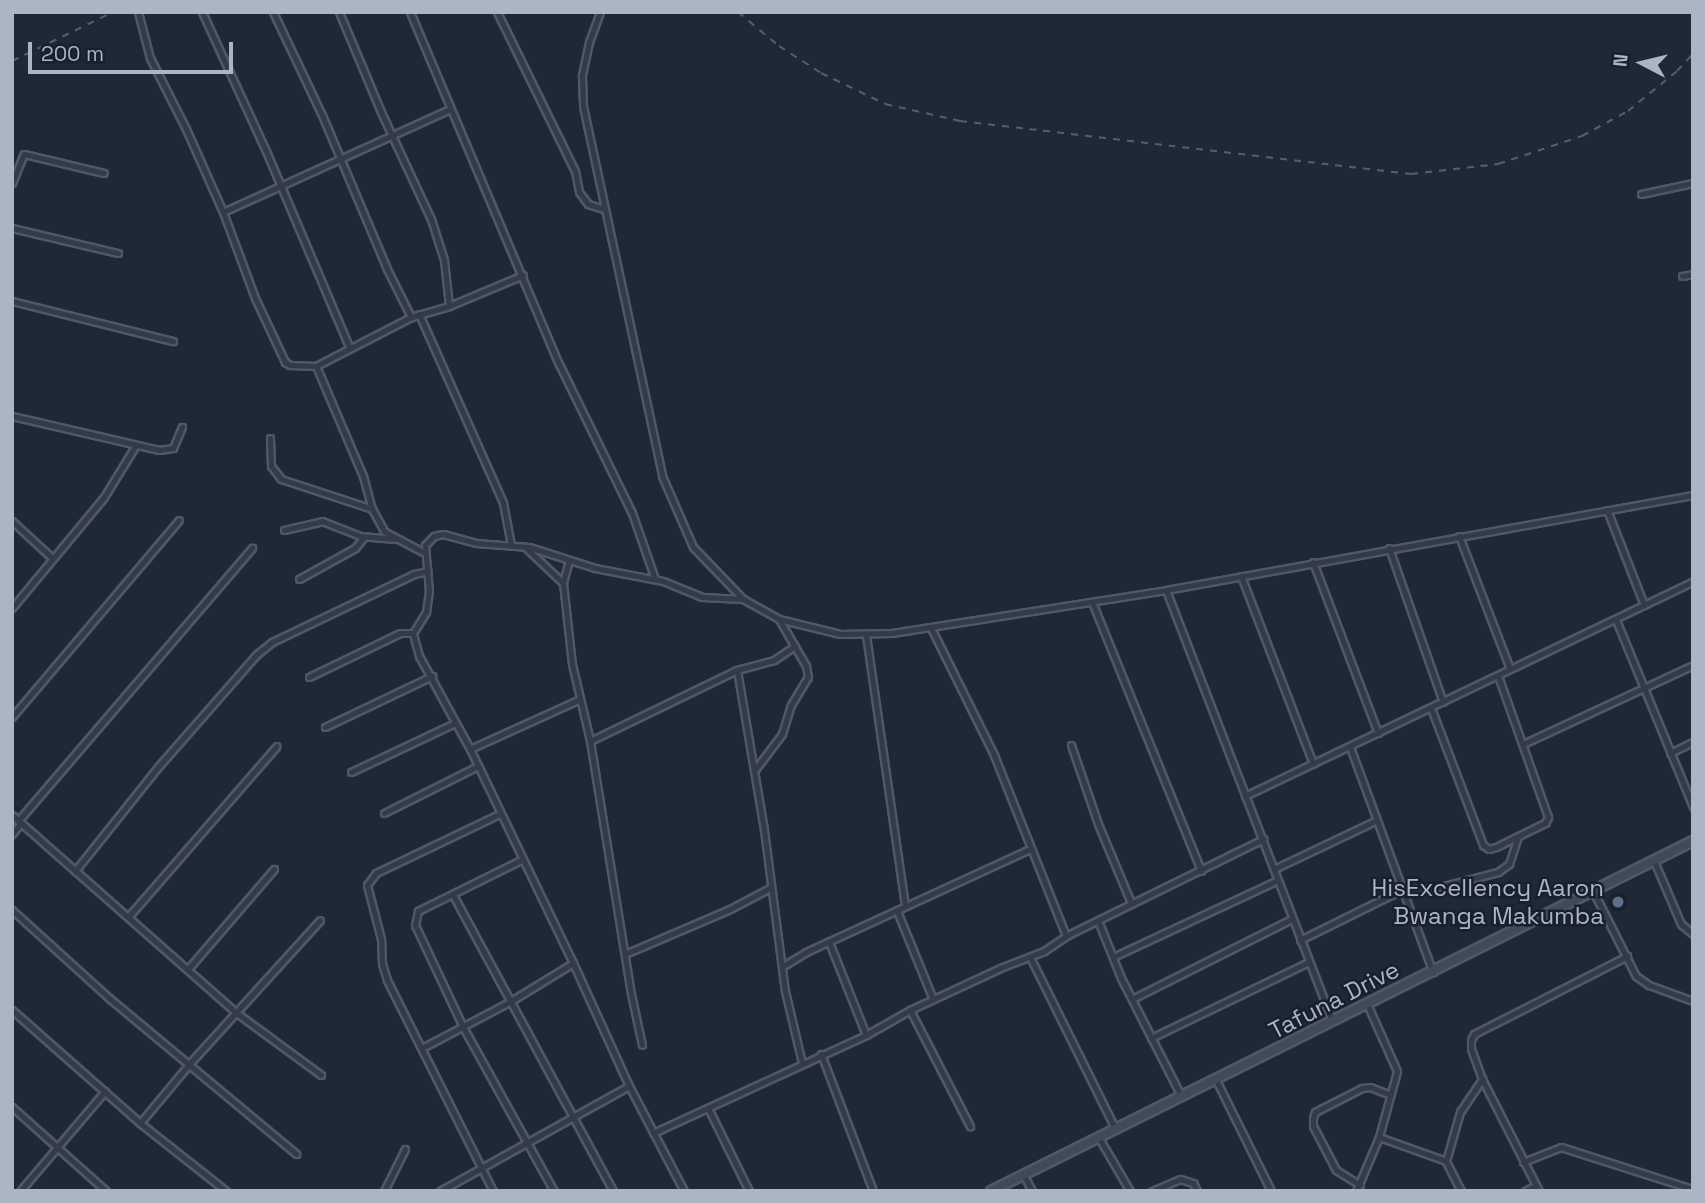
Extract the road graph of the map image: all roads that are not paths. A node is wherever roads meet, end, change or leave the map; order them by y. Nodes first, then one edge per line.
1 (138, 12) edge
2 (202, 12) edge
3 (274, 12) edge
4 (339, 12) edge
5 (410, 12) edge
6 (497, 12) edge
7 (600, 12) edge
8 (450, 109) junction
9 (392, 136) junction
10 (340, 159) junction
11 (104, 173) dead end
12 (12, 183) edge
13 (1693, 183) edge
14 (280, 185) junction
15 (1641, 194) dead end
16 (603, 209) junction
17 (223, 212) junction
18 (12, 228) edge
19 (118, 253) dead end
20 (1693, 274) edge
21 (523, 275) junction
22 (1682, 276) dead end
23 (12, 301) edge
24 (449, 306) junction
25 (419, 314) junction
26 (411, 317) junction
27 (173, 341) dead end
28 (349, 347) junction
29 (316, 366) junction
30 (12, 416) edge
31 (182, 427) dead end
32 (271, 438) dead end
33 (136, 445) junction
34 (1693, 495) edge
35 (372, 509) junction
36 (1607, 510) junction
37 (179, 520) dead end
38 (12, 521) edge
39 (284, 530) dead end
40 (1459, 536) junction
41 (364, 537) junction
42 (395, 539) junction
43 (510, 545) junction
44 (524, 547) junction
45 (252, 548) dead end
46 (1389, 548) junction
47 (423, 552) junction
48 (52, 558) junction
49 (569, 560) junction
50 (1313, 562) junction
51 (428, 571) junction
52 (1241, 576) junction
53 (299, 579) dead end
54 (655, 579) junction
55 (1693, 582) edge
56 (564, 583) junction
57 (1166, 590) junction
58 (743, 599) junction
59 (1091, 602) junction
60 (1644, 605) junction
61 (12, 608) edge
62 (779, 619) junction
63 (1616, 620) junction
64 (931, 628) junction
65 (413, 633) junction
66 (866, 635) junction
67 (795, 646) junction
68 (1693, 665) edge
69 (1510, 669) junction
70 (737, 670) junction
71 (432, 676) junction
72 (1498, 676) junction
73 (309, 677) dead end
74 (1644, 689) junction
75 (580, 699) junction
76 (1443, 702) junction
77 (1431, 708) junction
78 (12, 717) edge
79 (455, 723) junction
80 (326, 727) dead end
81 (1378, 733) junction
82 (590, 740) junction
83 (1693, 742) edge
84 (1523, 744) junction
85 (1071, 745) dead end
86 (277, 746) dead end
87 (1350, 747) junction
88 (470, 749) junction
89 (1670, 752) junction
90 (1314, 764) junction
91 (476, 768) junction
92 (754, 771) junction
93 (351, 772) dead end
94 (1245, 796) junction
95 (1693, 807) edge
96 (384, 813) dead end
97 (499, 814) junction
98 (12, 816) edge
99 (1377, 820) junction
100 (20, 822) junction
101 (12, 834) edge
102 (1518, 836) junction
103 (1263, 839) junction
104 (1693, 841) edge
105 (1030, 849) junction
106 (521, 860) junction
107 (1654, 862) junction
108 (274, 869) dead end
109 (1273, 869) junction
110 (75, 871) junction
111 (1200, 871) junction
112 (1278, 880) junction
113 (770, 888) junction
114 (1403, 890) junction
115 (1593, 891) junction
116 (453, 895) junction
117 (1131, 903) junction
118 (905, 906) junction
119 (897, 911) junction
120 (13, 912) edge
121 (129, 916) junction
122 (1292, 919) junction
123 (320, 920) dead end
124 (1099, 923) junction
125 (1693, 934) edge
126 (1066, 936) junction
127 (1300, 940) junction
128 (829, 942) junction
129 (625, 954) junction
130 (1627, 956) junction
131 (1030, 957) junction
132 (1113, 957) junction
133 (1309, 962) junction
134 (573, 963) junction
135 (783, 967) junction
136 (187, 969) junction
137 (1433, 972) junction
138 (933, 999) junction
139 (1132, 999) junction
140 (510, 1001) junction
141 (1693, 1001) edge
142 (1367, 1004) junction
143 (12, 1010) edge
144 (910, 1010) junction
145 (238, 1014) junction
146 (1333, 1022) junction
147 (463, 1027) junction
148 (866, 1035) junction
149 (1151, 1038) junction
150 (642, 1045) dead end
151 (422, 1048) junction
152 (821, 1054) junction
153 (190, 1063) junction
154 (802, 1063) junction
155 (321, 1075) dead end
156 (1482, 1079) junction
157 (1216, 1080) junction
158 (629, 1086) junction
159 (105, 1091) junction
160 (1391, 1095) junction
161 (1181, 1096) junction
162 (12, 1107) edge
163 (708, 1108) junction
164 (573, 1117) junction
165 (141, 1124) junction
166 (970, 1126) dead end
167 (1116, 1130) junction
168 (653, 1133) junction
169 (1379, 1137) junction
170 (1099, 1138) junction
171 (529, 1143) junction
172 (59, 1147) junction
173 (405, 1149) dead end
174 (296, 1154) dead end
175 (1446, 1161) junction
176 (1523, 1162) junction
177 (482, 1170) junction
178 (1023, 1174) junction
179 (1358, 1188) edge
180 (1537, 1188) edge
181 (1693, 1189) edge
182 (20, 1191) edge
183 (106, 1191) edge
184 (226, 1191) edge
185 (384, 1191) edge
186 (440, 1191) edge
187 (492, 1191) edge
188 (554, 1191) edge
189 (613, 1191) edge
190 (684, 1191) edge
191 (750, 1191) edge
192 (873, 1191) edge
193 (991, 1191) edge
194 (1032, 1191) edge
195 (1130, 1191) edge
196 (1152, 1191) edge
197 (1197, 1191) edge
198 (1272, 1191) edge
199 (1461, 1191) edge
200 (1525, 1191) edge

1 - 17 street
2 - 14 street
3 - 10 street
4 - 9 street
5 - 8 street
6 - 16 street
7 - 16 street
8 - 9 street
8 - 21 street
9 - 10 street
9 - 24 street
10 - 14 street
10 - 26 street
11 - 12 street
13 - 15 street
14 - 17 street
14 - 28 street
16 - 58 street
17 - 29 street
18 - 19 street
20 - 22 street
21 - 24 street
21 - 54 street
23 - 27 street
24 - 25 street
25 - 26 street
25 - 43 street
26 - 28 street
28 - 29 street
29 - 35 street
30 - 33 street
31 - 33 street
32 - 35 street
33 - 48 street
34 - 36 street
35 - 42 street
36 - 40 street
36 - 60 street
37 - 78 street
38 - 48 street
39 - 41 street
40 - 46 street
40 - 69 street
41 - 42 street
41 - 53 street
42 - 47 street
43 - 44 street
43 - 47 street
44 - 49 street
44 - 56 street
45 - 100 street
46 - 50 street
46 - 76 street
47 - 51 street
48 - 61 street
49 - 54 street
49 - 56 street
50 - 52 street
50 - 81 street
51 - 65 street
51 - 110 street
52 - 57 street
52 - 90 street
54 - 58 street
55 - 60 street
56 - 75 street
57 - 59 street
57 - 94 street
58 - 62 street
59 - 64 street
59 - 111 street
60 - 63 street
62 - 66 street
62 - 67 street
63 - 69 street
63 - 74 street
64 - 66 street
64 - 105 street
65 - 71 street
65 - 73 street
66 - 118 street
67 - 70 street
67 - 92 street
68 - 74 street
69 - 72 street
70 - 82 street
70 - 92 street
71 - 79 street
71 - 80 street
72 - 76 street
72 - 84 street
74 - 84 street
74 - 89 street
75 - 82 street
75 - 88 street
76 - 77 street
77 - 81 street
77 - 102 street
79 - 88 street
79 - 93 street
81 - 87 street
82 - 129 street
83 - 89 street
84 - 102 street
85 - 117 street
86 - 121 street
87 - 90 street
87 - 99 street
88 - 91 street
89 - 95 street
90 - 94 street
91 - 96 street
91 - 97 street
92 - 113 street
94 - 103 street
97 - 106 street
97 - 151 street
98 - 100 street
99 - 109 street
99 - 114 street
100 - 101 street
100 - 110 street
102 - 114 street
103 - 109 street
103 - 111 street
104 - 107 main road, Tafuna Drive
105 - 118 street
105 - 126 street
106 - 116 street
106 - 134 street
107 - 115 main road, Tafuna Drive
107 - 125 street
108 - 136 street
109 - 112 street
110 - 121 street
111 - 117 street
112 - 122 street
112 - 132 street
113 - 129 street
113 - 135 street
114 - 127 street
114 - 137 street
115 - 130 street
115 - 137 main road, Tafuna Drive
116 - 140 street
116 - 147 street
117 - 124 street
118 - 119 street
119 - 128 street
119 - 138 street
120 - 153 street
121 - 136 street
122 - 127 street
122 - 139 street
123 - 145 street
124 - 126 street
124 - 132 street
126 - 131 street
127 - 133 street
128 - 135 street
128 - 148 street
129 - 150 street
130 - 141 street
130 - 156 street
131 - 138 street
131 - 167 street
132 - 139 street
133 - 146 street
133 - 149 street
134 - 140 street
134 - 158 street
135 - 154 street
136 - 145 street
137 - 142 main road, Tafuna Drive
138 - 144 street
139 - 149 street
140 - 147 street
140 - 164 street
142 - 146 main road, Tafuna Drive
142 - 160 street
143 - 159 street
144 - 148 street
144 - 166 street
145 - 153 street
145 - 155 street
146 - 157 main road, Tafuna Drive
147 - 151 street
147 - 171 street
148 - 152 street
149 - 161 street
151 - 177 street
152 - 154 street
152 - 192 street
153 - 165 street
153 - 174 street
154 - 163 street
156 - 175 street
156 - 176 street
157 - 161 main road, Tafuna Drive
157 - 198 street
158 - 164 street
158 - 168 street
159 - 165 street
159 - 172 street
160 - 169 street
160 - 179 street
161 - 167 main road, Tafuna Drive
162 - 172 street
163 - 168 street
163 - 191 street
164 - 171 street
164 - 189 street
165 - 184 street
167 - 170 main road, Tafuna Drive
168 - 190 street
169 - 175 street
169 - 179 street
170 - 178 main road, Tafuna Drive
170 - 195 street
171 - 177 street
171 - 188 street
172 - 182 street
172 - 183 street
173 - 185 street
175 - 199 street
176 - 180 street
176 - 181 street
177 - 186 street
177 - 187 street
178 - 193 main road, Tafuna Drive
178 - 194 street
180 - 200 street
196 - 197 street

